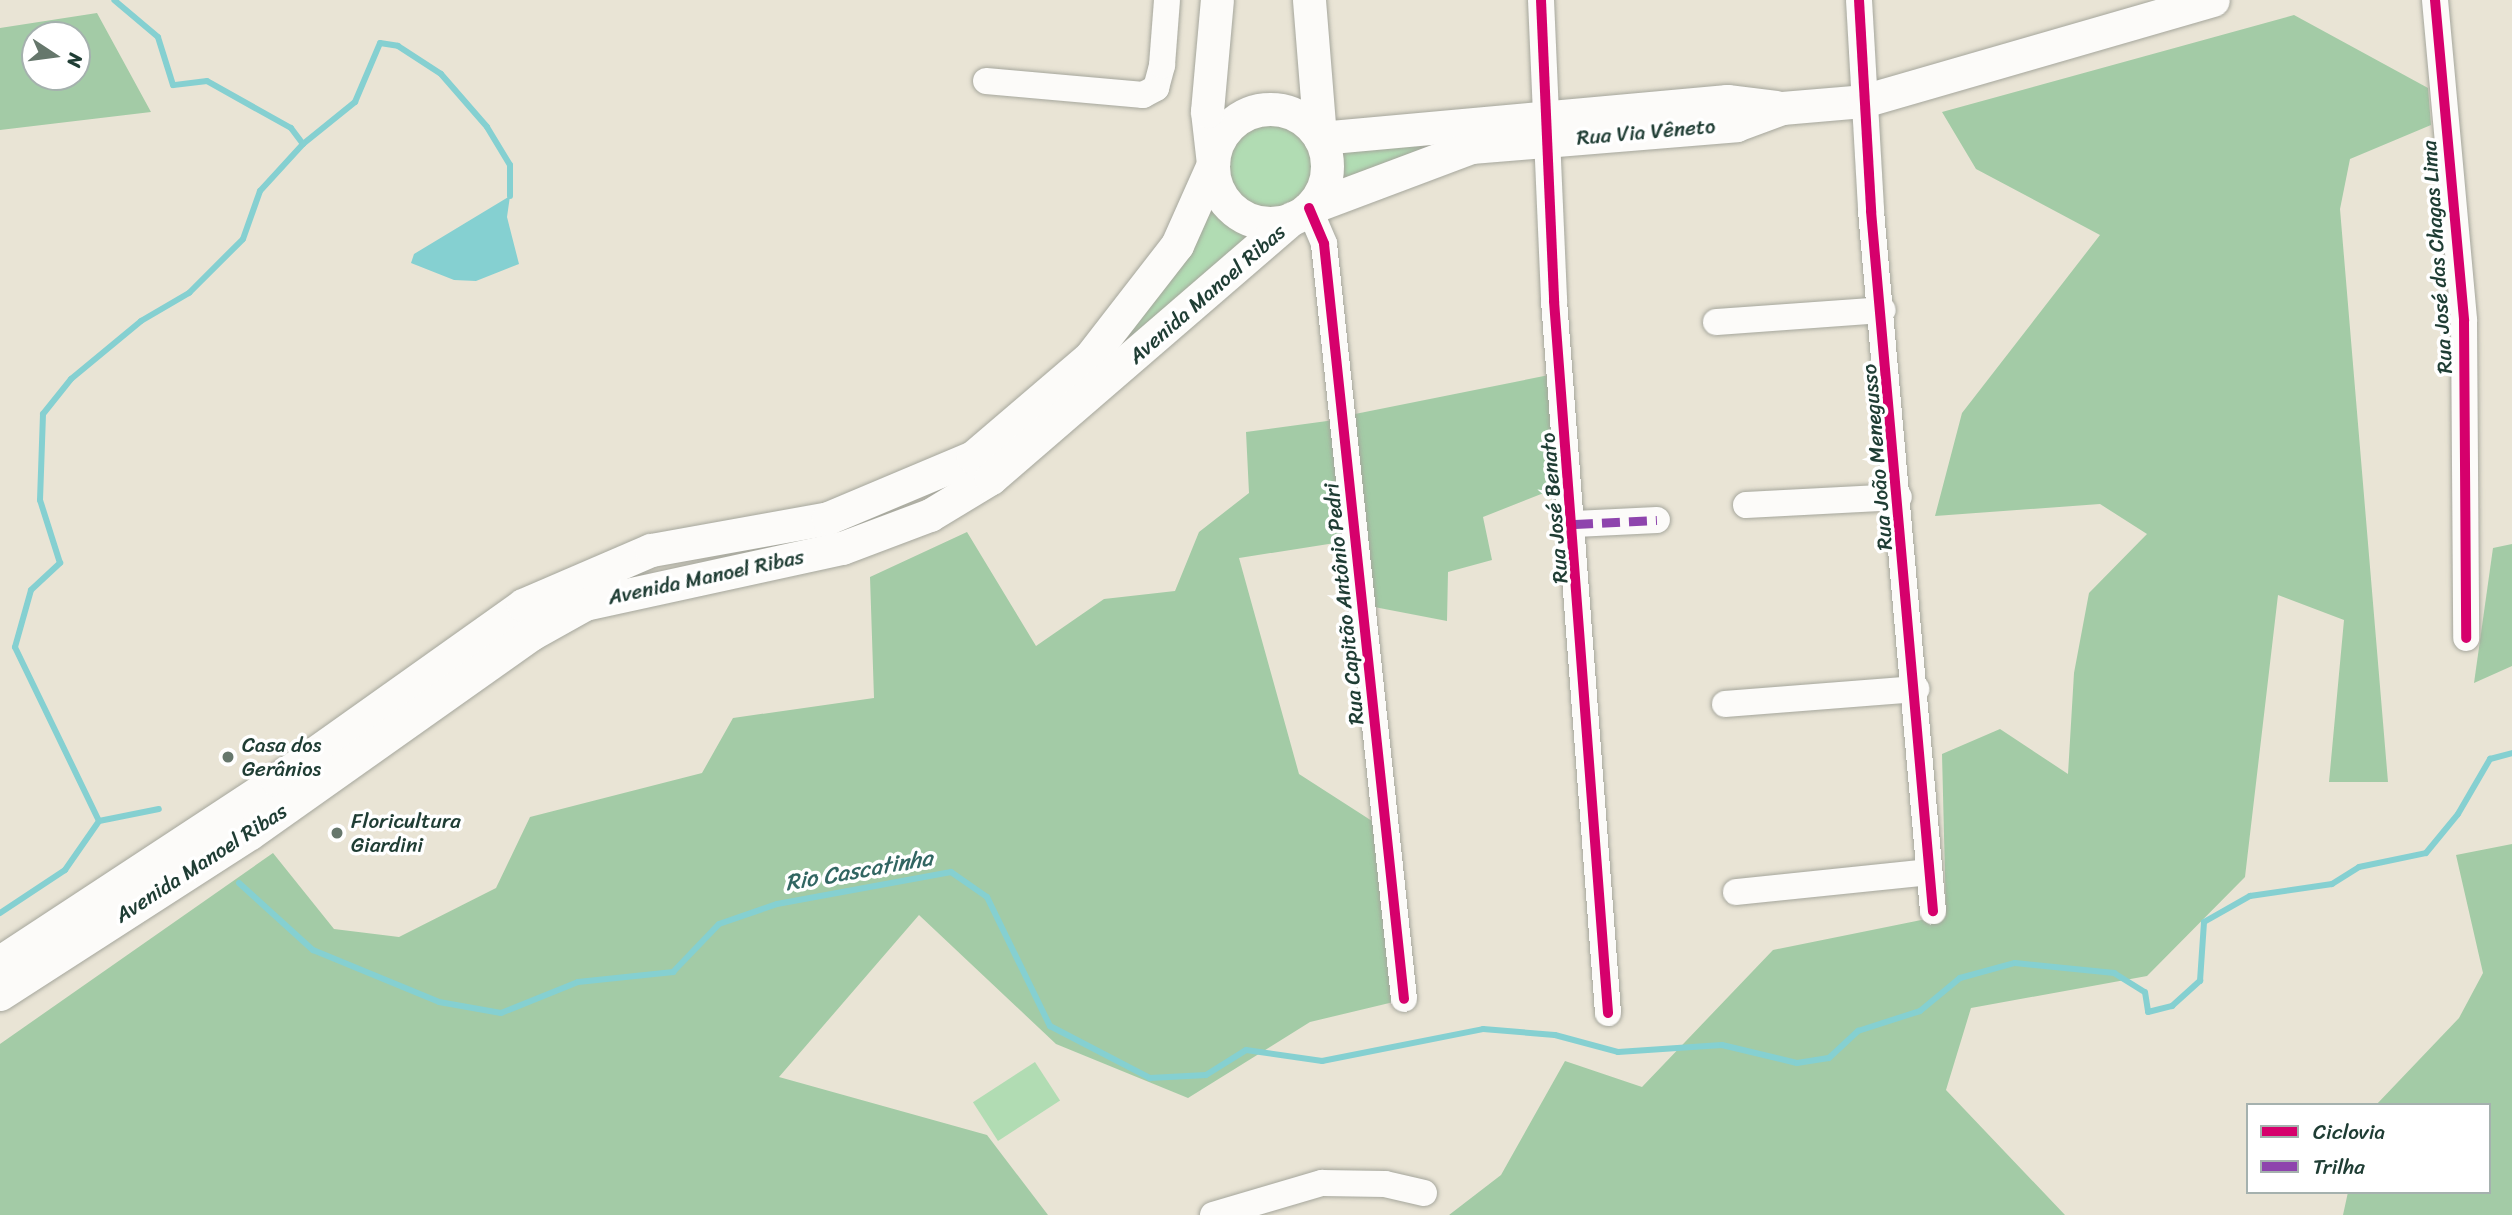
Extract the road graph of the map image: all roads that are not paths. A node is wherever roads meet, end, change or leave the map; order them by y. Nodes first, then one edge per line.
1 (1167, 0) edge
2 (1217, 0) edge
3 (1309, 0) edge
4 (1541, 0) edge
5 (1859, 0) edge
6 (2213, 0) edge
7 (2435, 0) edge
8 (2176, 5) edge
9 (986, 82) dead end
10 (1863, 101) junction
11 (1208, 111) junction
12 (1550, 128) junction
13 (1320, 138) junction
14 (1213, 164) junction
15 (1301, 213) junction
16 (1191, 215) junction
17 (1883, 310) junction
18 (1716, 322) dead end
19 (1899, 497) junction
20 (1746, 505) dead end
21 (1657, 520) dead end
22 (1576, 524) junction
23 (2466, 638) dead end
24 (1916, 689) junction
25 (1725, 704) dead end
26 (283, 793) junction
27 (248, 799) junction
28 (250, 832) junction
29 (1929, 872) junction
30 (1736, 892) dead end
31 (1933, 911) dead end
32 (0, 962) edge
33 (0, 994) edge
34 (1404, 999) dead end
35 (1608, 1013) dead end
36 (1424, 1193) dead end
37 (1213, 1215) edge

1 - 9 street
2 - 11 main road, Avenida Manoel Ribas
3 - 13 main road
4 - 12 street, Rua José Benato
5 - 10 street, Rua João Menegusso
6 - 8 main road, Rua Via Vêneto
7 - 23 street, Rua José das Chagas Lima
8 - 10 main road, Rua Via Vêneto
10 - 12 main road, Rua Via Vêneto
10 - 17 street, Rua João Menegusso
11 - 14 main road, Avenida Manoel Ribas
11 - 16 main road, Avenida Manoel Ribas
12 - 13 main road, Rua Via Vêneto
12 - 15 main road, Rua Via Vêneto
12 - 22 street, Rua José Benato
13 - 14 main road
13 - 15 main road
14 - 15 main road
14 - 16 main road, Avenida Manoel Ribas
15 - 26 main road, Avenida Manoel Ribas
15 - 34 street, Rua Capitão Antônio Pedri
16 - 26 main road, Avenida Manoel Ribas
17 - 18 street
17 - 19 street, Rua João Menegusso
19 - 20 street
19 - 24 street, Rua João Menegusso
21 - 22 street
22 - 35 street, Rua José Benato
24 - 25 street
24 - 29 street, Rua João Menegusso
26 - 27 main road, Avenida Manoel Ribas
26 - 28 main road, Avenida Manoel Ribas
27 - 28 main road
27 - 32 main road, Avenida Manoel Ribas
28 - 33 main road, Avenida Manoel Ribas
29 - 30 street
29 - 31 street, Rua João Menegusso
36 - 37 street

